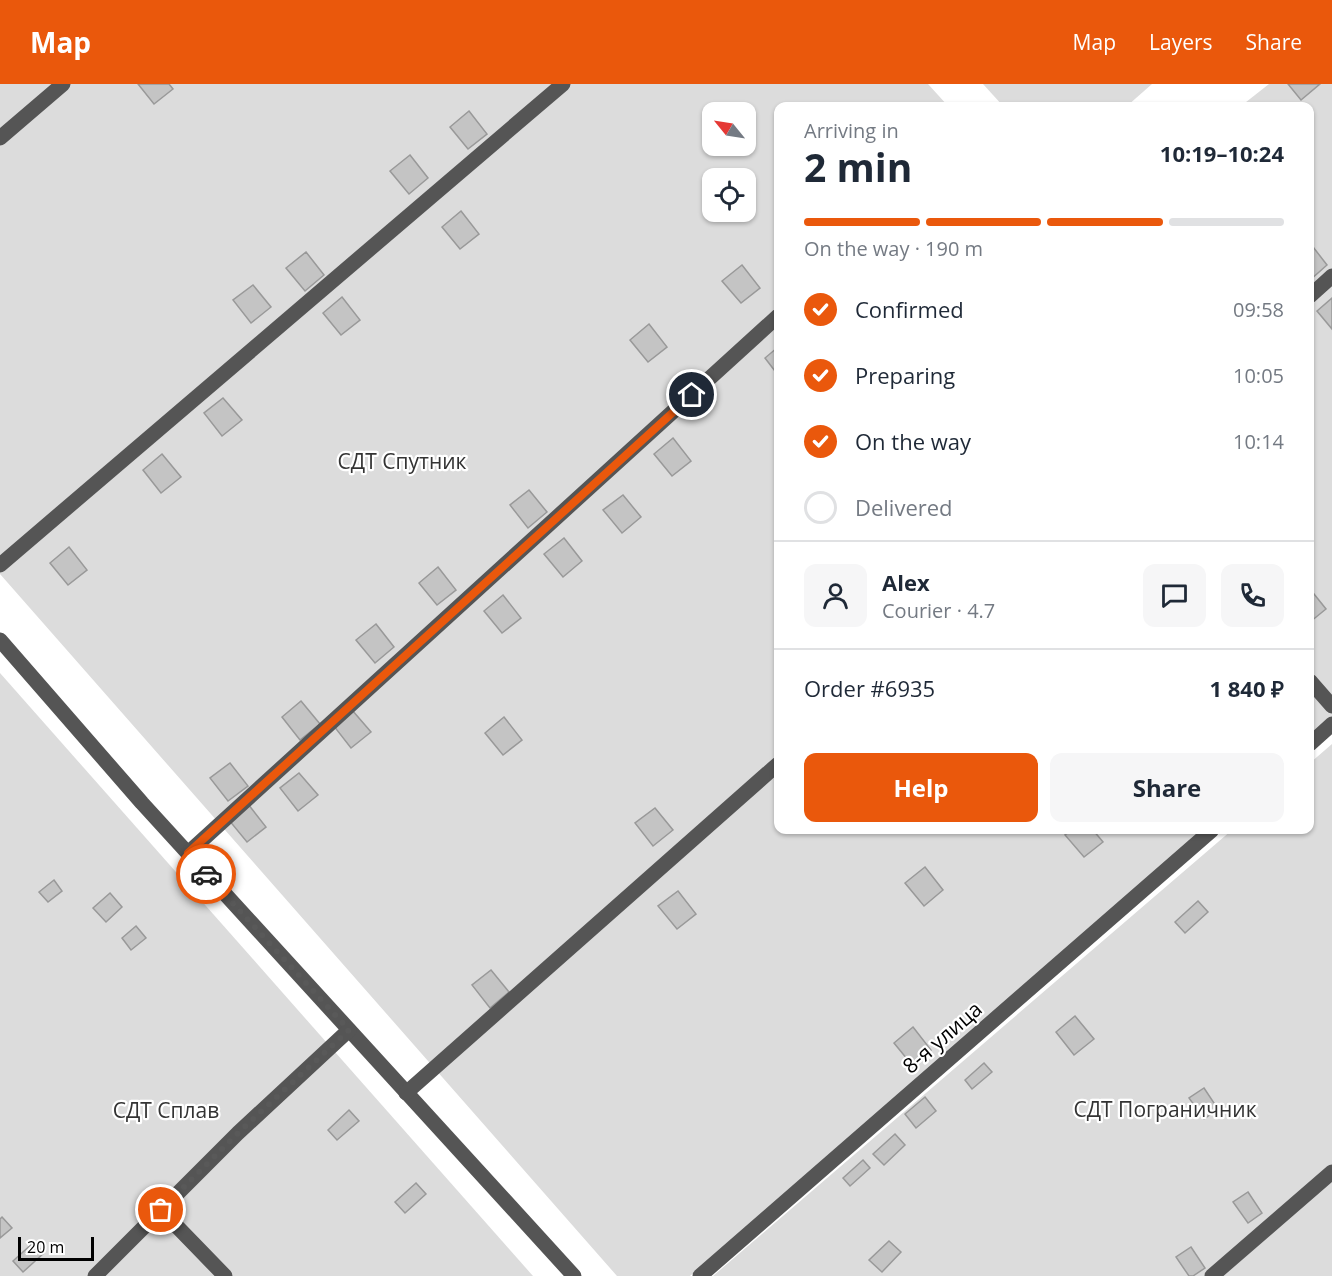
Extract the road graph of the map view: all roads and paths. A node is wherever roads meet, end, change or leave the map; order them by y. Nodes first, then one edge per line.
1 (63, 84) edge
2 (563, 84) edge
3 (0, 138) edge
4 (1332, 276) edge
5 (1314, 292) edge
6 (774, 320) edge
7 (0, 565) edge
8 (0, 640) edge
9 (1314, 686) edge
10 (1332, 706) edge
11 (1332, 724) edge
12 (1314, 740) edge
13 (774, 768) edge
14 (1207, 834) edge
15 (188, 853) junction
16 (349, 1030) junction
17 (406, 1093) junction
18 (1332, 1172) edge
19 (161, 1210) junction
20 (95, 1276) edge
21 (225, 1276) edge
22 (574, 1276) edge
23 (700, 1276) edge
24 (1212, 1276) edge

1 - 3 street
2 - 7 street
4 - 5 street
6 - 15 street
8 - 15 street
9 - 10 street
11 - 12 street
13 - 17 street
14 - 23 street, 8-я улица
15 - 16 street
16 - 17 street
16 - 19 street
17 - 22 street
18 - 24 street
19 - 20 street
19 - 21 street

